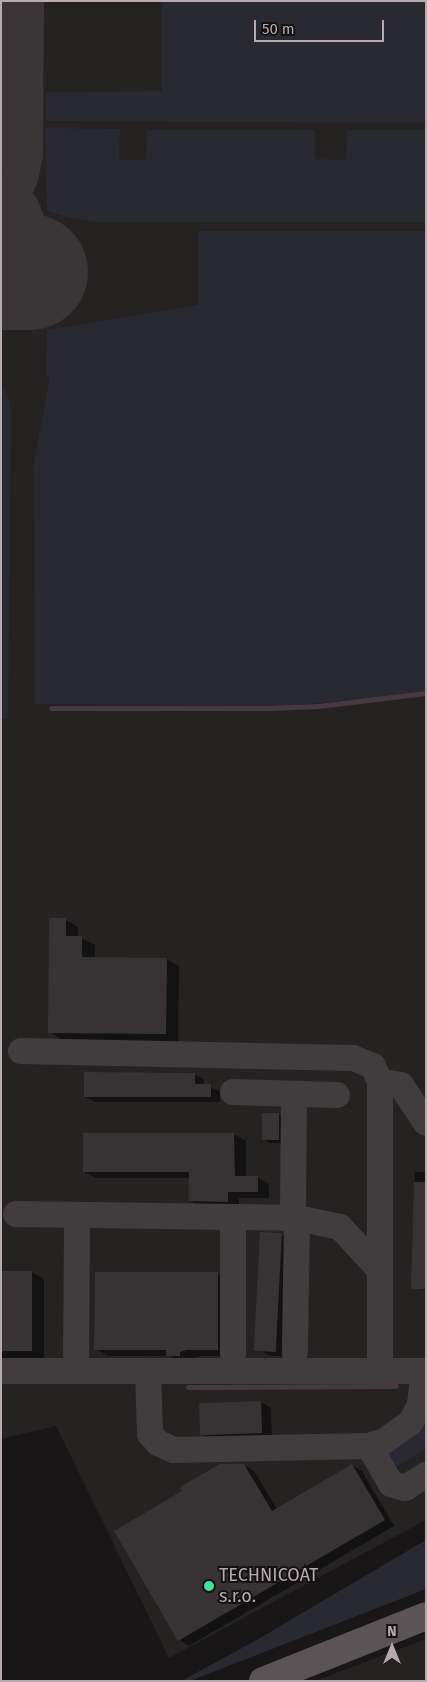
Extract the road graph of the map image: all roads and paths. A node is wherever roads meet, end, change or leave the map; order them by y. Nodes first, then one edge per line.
1 (21, 1051) dead end
2 (380, 1081) junction
3 (233, 1092) dead end
4 (294, 1094) junction
5 (337, 1096) dead end
6 (426, 1123) edge
7 (16, 1214) dead end
8 (77, 1215) junction
9 (233, 1217) junction
10 (297, 1218) junction
11 (380, 1270) junction
12 (295, 1352) dead end
13 (233, 1353) dead end
14 (1, 1371) edge
15 (76, 1371) junction
16 (148, 1371) junction
17 (425, 1371) edge
18 (380, 1372) junction
19 (423, 1410) edge
20 (369, 1446) junction
21 (426, 1474) edge
22 (426, 1616) edge
23 (263, 1681) edge

1 - 2 street
2 - 6 street
2 - 11 street
3 - 4 street
4 - 5 street
4 - 10 street
7 - 8 street
8 - 9 street
8 - 15 street
9 - 10 street
9 - 13 street
10 - 11 street
10 - 12 street
11 - 18 street
14 - 15 street
15 - 16 street
16 - 18 street
16 - 20 street
17 - 18 street
17 - 19 street
19 - 20 street
20 - 21 street
22 - 23 main road

